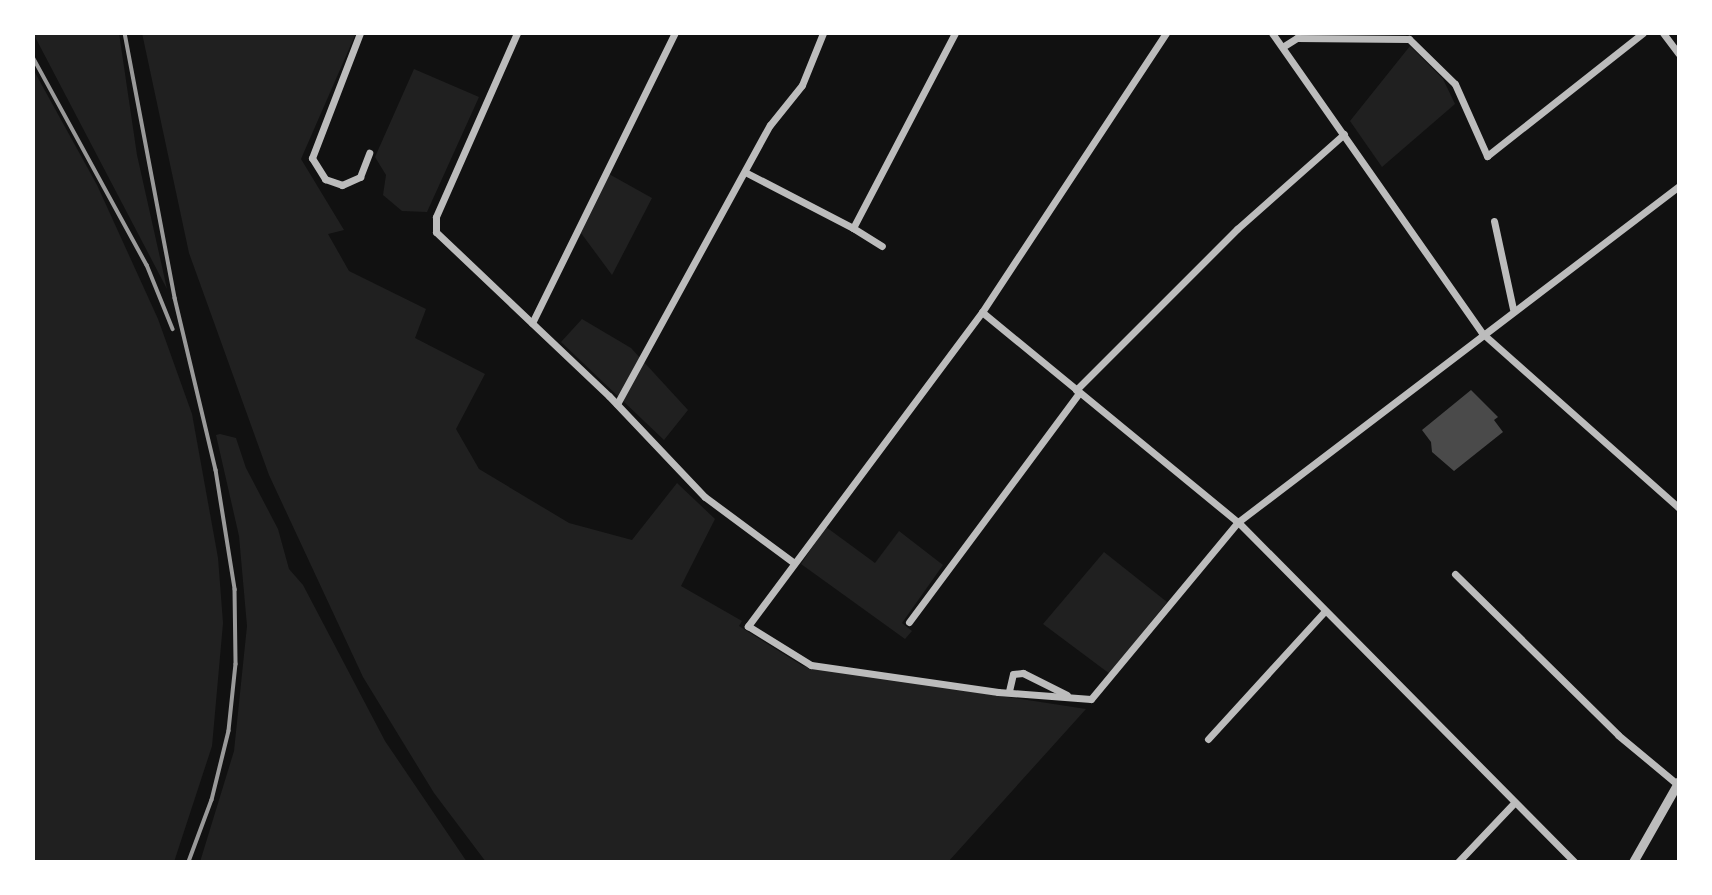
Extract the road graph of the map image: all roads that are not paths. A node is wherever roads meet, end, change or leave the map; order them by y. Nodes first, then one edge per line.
1 (360, 33) edge
2 (517, 33) edge
3 (674, 33) edge
4 (823, 33) edge
5 (955, 33) edge
6 (1166, 33) edge
7 (1272, 33) edge
8 (1417, 33) edge
9 (1643, 33) edge
10 (1662, 33) edge
11 (1409, 39) junction
12 (1284, 46) junction
13 (1679, 54) edge
14 (1344, 134) junction
15 (369, 153) dead end
16 (745, 172) junction
17 (1679, 186) edge
18 (1494, 221) dead end
19 (853, 228) junction
20 (882, 246) dead end
21 (1513, 309) junction
22 (982, 312) junction
23 (531, 323) junction
24 (1482, 332) junction
25 (1078, 391) junction
26 (617, 404) junction
27 (1679, 508) edge
28 (1238, 522) junction
29 (793, 562) junction
30 (1455, 574) dead end
31 (1324, 612) junction
32 (909, 622) dead end
33 (1009, 691) junction
34 (1068, 695) junction
35 (1208, 739) dead end
36 (1678, 782) edge
37 (1514, 803) junction
38 (1458, 862) edge
39 (1574, 862) edge
40 (1633, 862) edge

1 - 15 street
2 - 23 street
3 - 23 street
4 - 16 street
5 - 19 street
6 - 22 street
7 - 12 street
8 - 11 street
9 - 11 street
10 - 13 street
11 - 12 street
12 - 14 street
14 - 24 street
14 - 25 street
16 - 19 street
16 - 26 street
17 - 21 street
18 - 21 street
19 - 20 street
21 - 24 street
22 - 25 street
22 - 29 street
23 - 26 street
24 - 27 street
24 - 28 street
25 - 28 street
25 - 32 street
26 - 29 street
28 - 31 street
28 - 34 street
29 - 33 street
30 - 36 street
31 - 35 street
31 - 37 street
33 - 34 street
33 - 34 street
36 - 40 street
37 - 38 street
37 - 39 street

